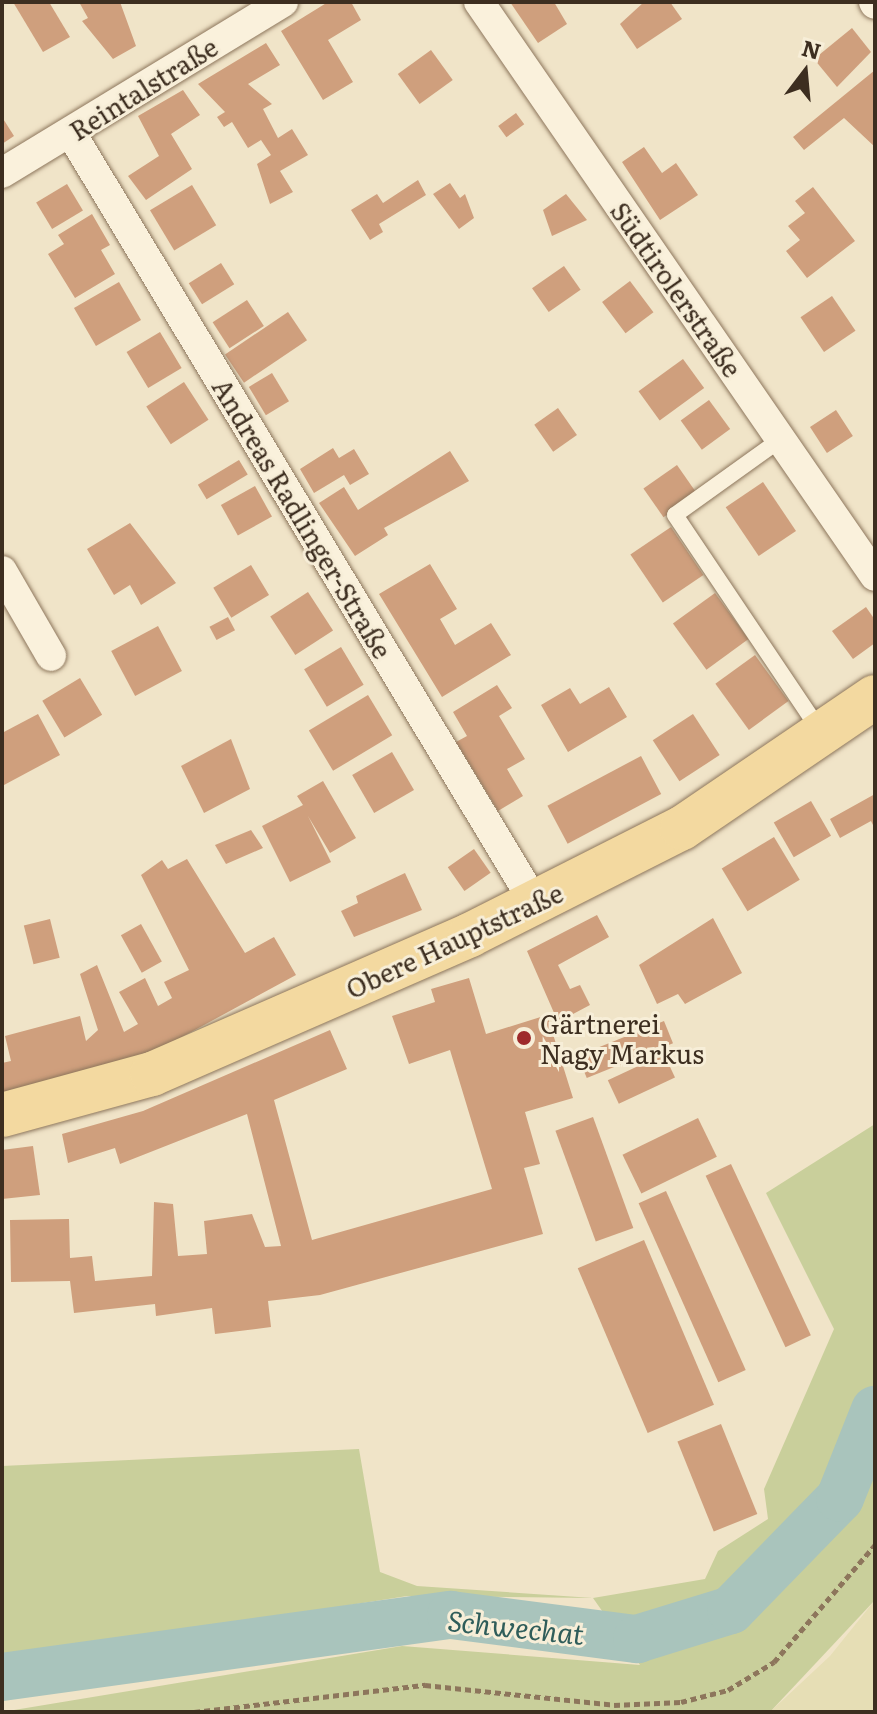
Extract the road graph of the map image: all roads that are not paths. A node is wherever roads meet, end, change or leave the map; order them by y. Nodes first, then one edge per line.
1 (283, 2) edge
2 (479, 2) edge
3 (71, 133) junction
4 (2, 173) edge
5 (781, 439) junction
6 (2, 571) edge
7 (875, 576) edge
8 (51, 656) dead end
9 (875, 697) edge
10 (822, 733) junction
11 (535, 903) junction
12 (2, 1115) edge

1 - 3 street, Reintalstraße
2 - 5 street, Südtirolerstraße
3 - 4 street, Reintalstraße
3 - 11 street, Andreas Radlinger-Straße
5 - 7 street, Südtirolerstraße
5 - 10 lane
6 - 8 street
9 - 10 main road, Obere Hauptstraße
10 - 11 main road, Obere Hauptstraße
11 - 12 main road, Obere Hauptstraße

